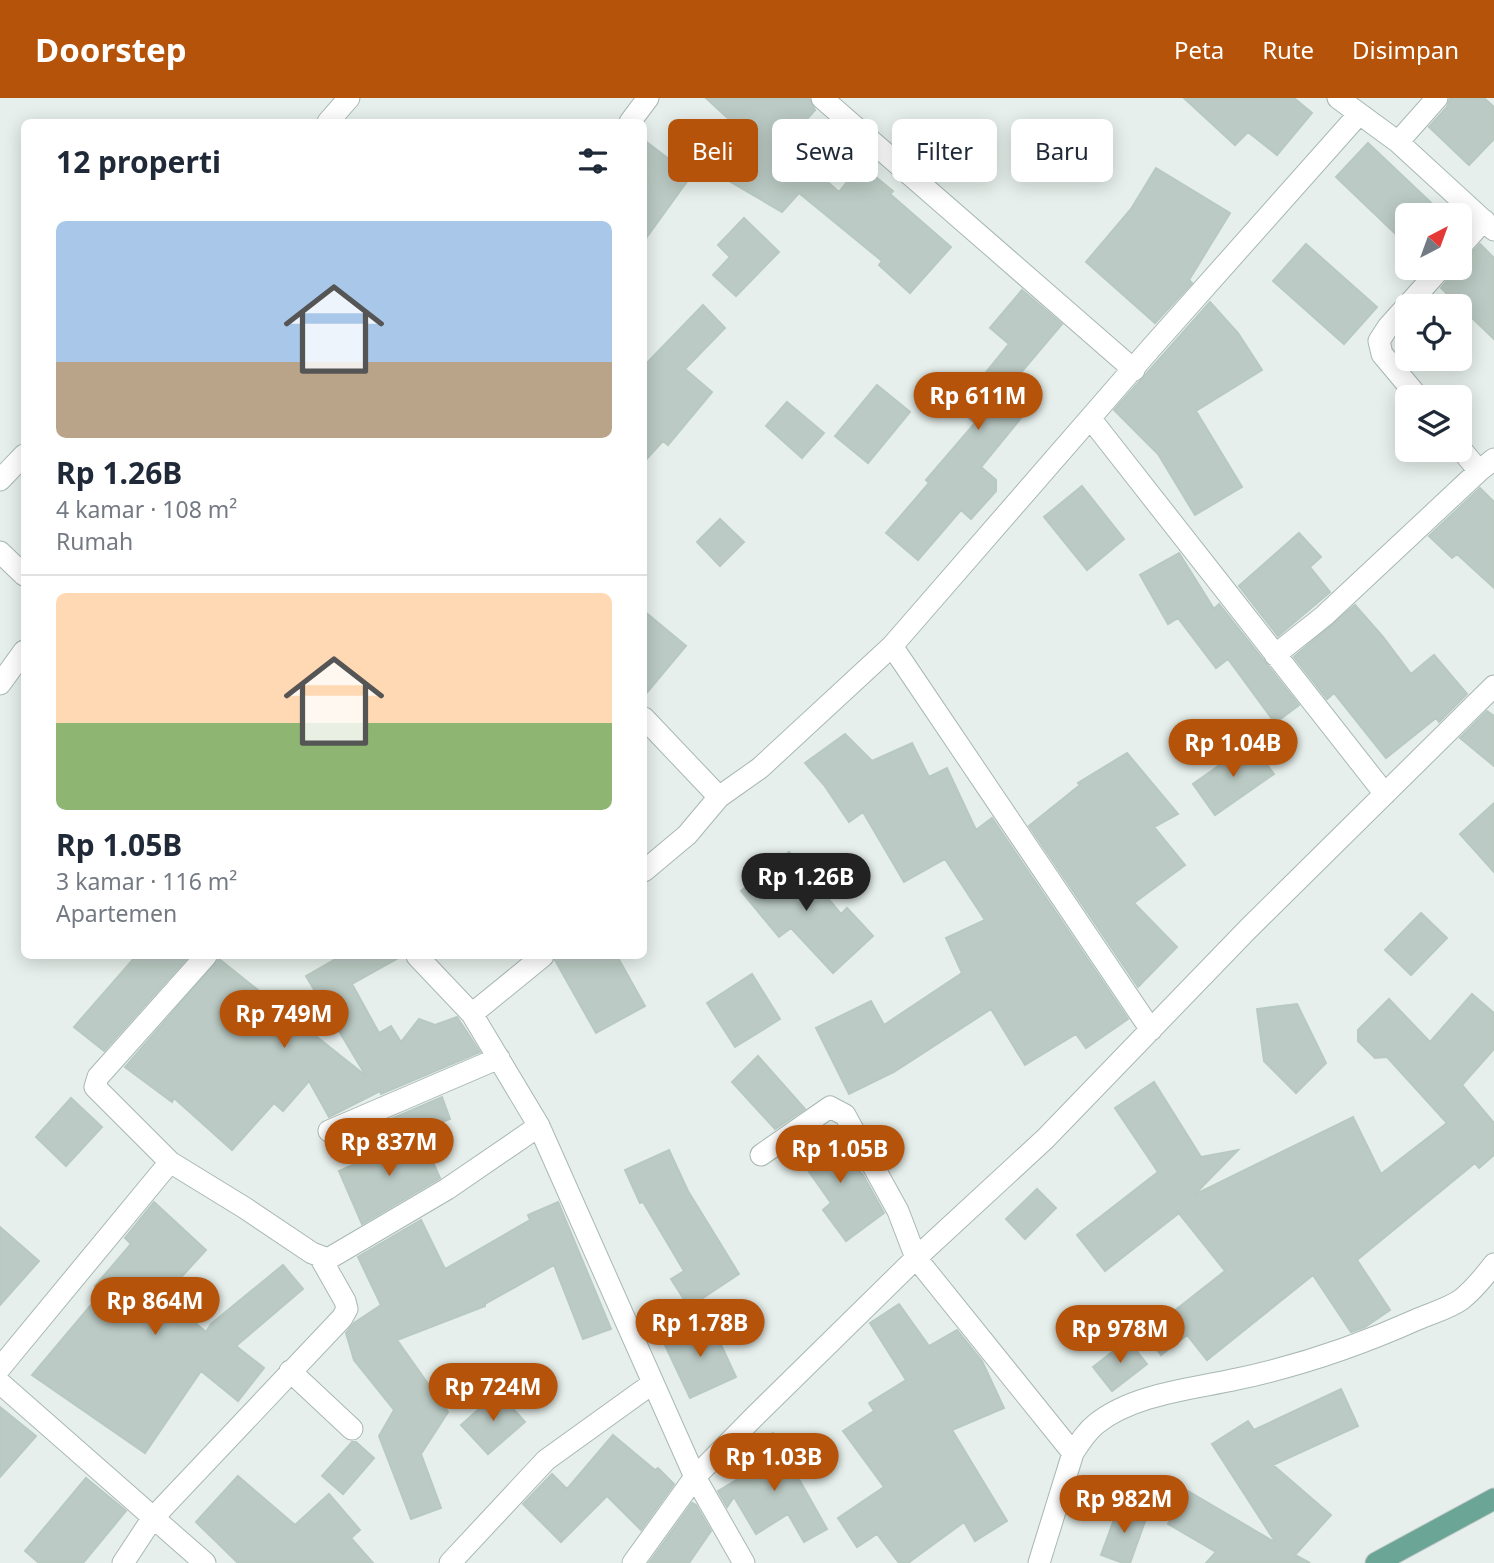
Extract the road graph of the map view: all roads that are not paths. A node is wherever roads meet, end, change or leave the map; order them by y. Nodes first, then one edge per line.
1 (349, 98) edge
2 (648, 98) edge
3 (822, 98) edge
4 (1338, 98) edge
5 (1437, 98) edge
6 (1359, 114) junction
7 (331, 119) edge
8 (631, 119) edge
9 (1398, 142) junction
10 (1489, 225) edge
11 (1472, 238) edge
12 (1430, 280) edge
13 (1134, 370) junction
14 (1408, 385) edge
15 (1090, 418) junction
16 (1472, 456) edge
17 (21, 458) edge
18 (1487, 465) edge
19 (0, 480) edge
20 (0, 552) edge
21 (21, 572) edge
22 (892, 646) junction
23 (21, 655) edge
24 (1275, 655) junction
25 (0, 684) edge
26 (1494, 686) edge
27 (647, 721) edge
28 (1385, 794) junction
29 (719, 797) junction
30 (647, 868) edge
31 (203, 959) edge
32 (420, 959) edge
33 (539, 959) edge
34 (472, 1014) junction
35 (1151, 1030) junction
36 (499, 1058) junction
37 (539, 1126) junction
38 (329, 1131) dead end
39 (761, 1154) dead end
40 (170, 1162) junction
41 (320, 1257) junction
42 (916, 1258) junction
43 (1494, 1264) edge
44 (0, 1368) edge
45 (290, 1371) junction
46 (0, 1383) edge
47 (653, 1383) junction
48 (352, 1429) dead end
49 (1073, 1453) junction
50 (695, 1477) junction
51 (1494, 1499) edge
52 (152, 1519) junction
53 (123, 1563) edge
54 (205, 1563) edge
55 (450, 1563) edge
56 (633, 1563) edge
57 (744, 1563) edge
58 (1039, 1563) edge
59 (1376, 1563) edge

1 - 7 street
2 - 8 street
3 - 13 street
4 - 6 street
5 - 9 street
6 - 9 street
6 - 13 street
9 - 10 street
10 - 11 street
12 - 14 street
13 - 15 street
15 - 22 street
15 - 24 street
16 - 18 street
17 - 19 street
18 - 24 street
20 - 21 street
22 - 29 street
22 - 35 street
23 - 25 street
24 - 28 street
26 - 28 street
27 - 29 street
28 - 35 street
29 - 30 street
31 - 40 street
32 - 34 street
33 - 34 street
34 - 36 street
35 - 42 street
36 - 37 street
36 - 38 street
37 - 41 street
37 - 47 street
39 - 42 street
40 - 41 street
40 - 44 street
41 - 45 street
42 - 49 street
42 - 50 street
43 - 49 street
45 - 48 street
45 - 52 street
46 - 52 street
47 - 50 street
47 - 55 street
49 - 58 street
50 - 56 street
50 - 57 street
51 - 59 main road
52 - 53 street
52 - 54 street

